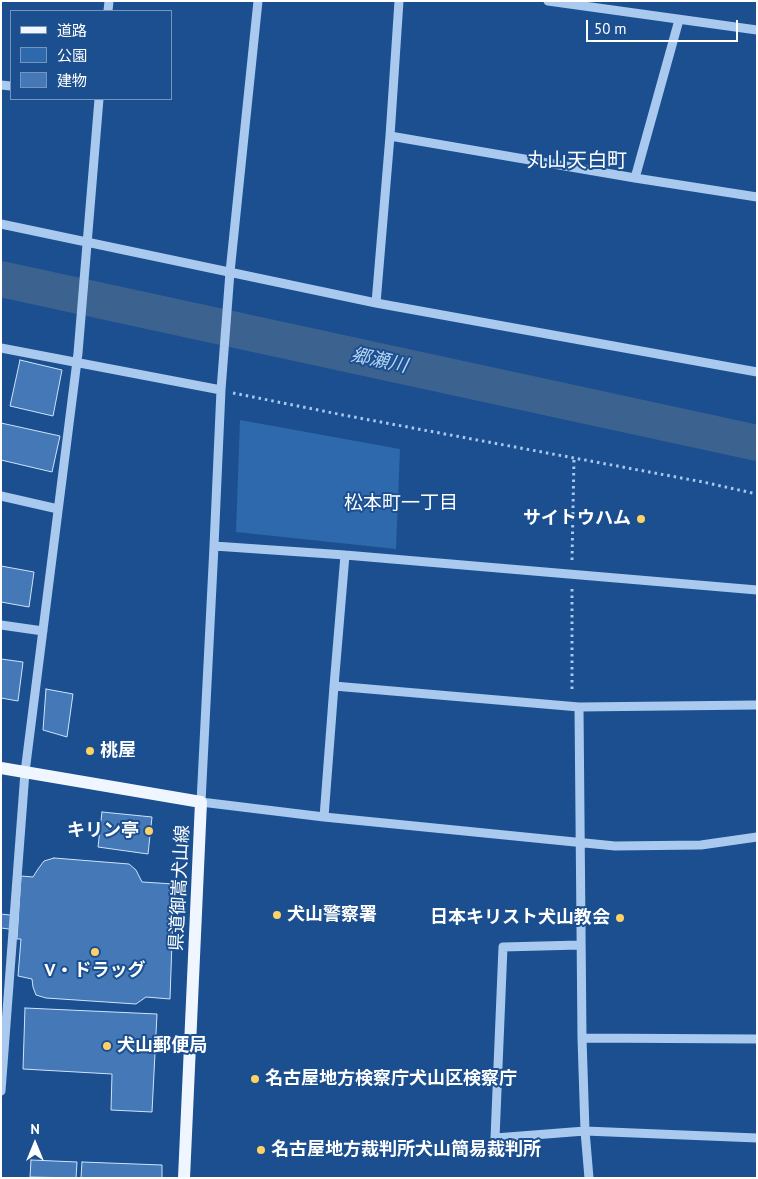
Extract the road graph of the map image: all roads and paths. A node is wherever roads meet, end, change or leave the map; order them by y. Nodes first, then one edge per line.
1 (258, 1) edge
2 (399, 1) edge
3 (548, 1) edge
4 (679, 20) junction
5 (757, 30) edge
6 (99, 100) edge
7 (390, 136) junction
8 (635, 178) junction
9 (757, 197) edge
10 (1, 224) edge
11 (87, 246) junction
12 (230, 272) junction
13 (376, 303) junction
14 (1, 348) edge
15 (77, 358) junction
16 (757, 372) edge
17 (221, 390) junction
18 (574, 458) junction
19 (757, 494) edge
20 (1, 496) edge
21 (58, 509) junction
22 (214, 546) junction
23 (345, 555) junction
24 (572, 574) junction
25 (757, 590) edge
26 (1, 625) edge
27 (43, 631) junction
28 (334, 686) junction
29 (757, 705) edge
30 (576, 707) junction
31 (1, 768) edge
32 (25, 772) junction
33 (201, 802) junction
34 (324, 817) junction
35 (757, 837) edge
36 (579, 843) junction
37 (580, 945) junction
38 (582, 1038) junction
39 (757, 1039) edge
40 (1, 1092) edge
41 (585, 1131) junction
42 (757, 1138) edge
43 (184, 1178) edge
44 (589, 1178) edge

1 - 12 street
2 - 7 street
3 - 4 street
4 - 5 street
4 - 8 street
6 - 11 street
7 - 8 street
7 - 13 street
8 - 9 street
10 - 11 street
11 - 12 street
11 - 15 street
12 - 13 street
12 - 17 street
13 - 16 street
14 - 15 street
15 - 17 street
15 - 21 street
17 - 18 path
17 - 22 street
18 - 19 path
18 - 24 path
20 - 21 street
21 - 27 street
22 - 23 street
22 - 33 street
23 - 24 street
23 - 28 street
24 - 25 street
24 - 30 path
26 - 27 street
27 - 32 street
28 - 30 street
28 - 34 street
29 - 30 street
30 - 36 street
31 - 32 main road, 県道御嵩犬山線
32 - 33 main road, 県道御嵩犬山線
32 - 40 street
33 - 34 street
33 - 43 main road, 県道御嵩犬山線
34 - 36 street
35 - 36 street
36 - 37 street
37 - 38 street
37 - 41 street
38 - 39 street
38 - 41 street
41 - 42 street
41 - 44 street

